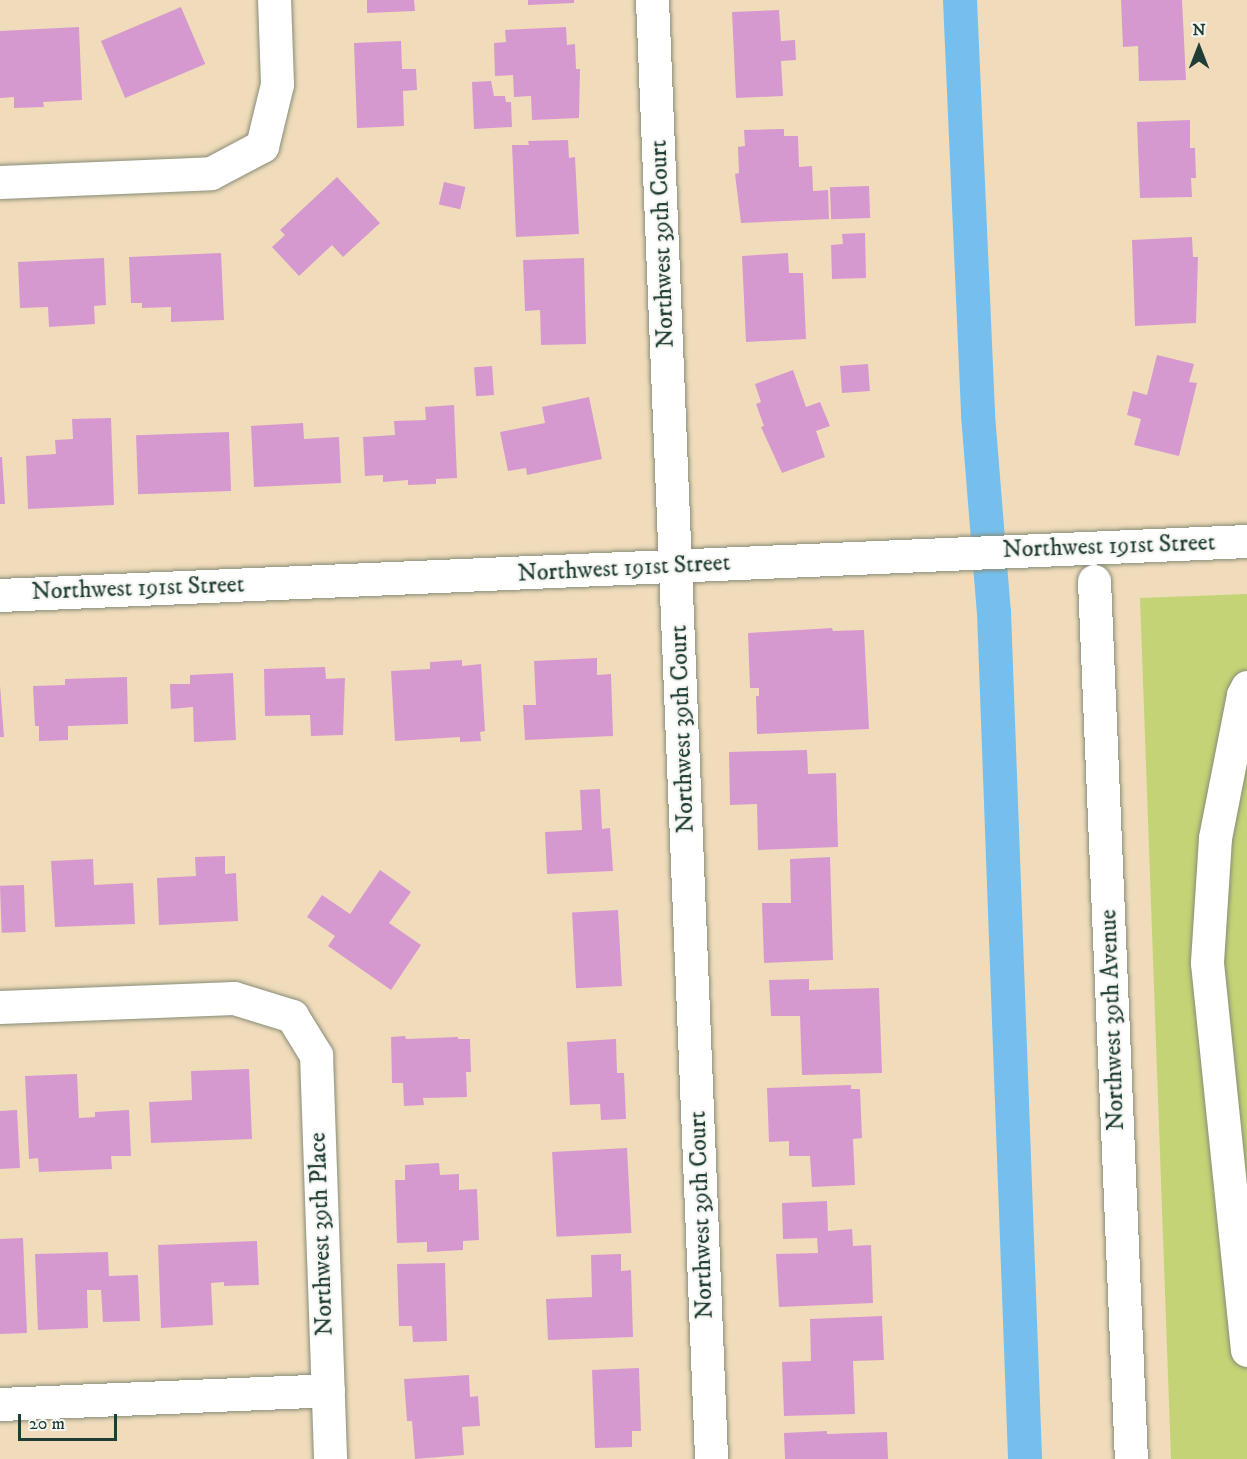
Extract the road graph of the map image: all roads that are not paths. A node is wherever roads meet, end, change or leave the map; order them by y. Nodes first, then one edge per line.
1 (274, 0) edge
2 (652, 0) edge
3 (0, 182) edge
4 (1247, 542) edge
5 (676, 567) junction
6 (1094, 581) dead end
7 (0, 595) edge
8 (1247, 687) edge
9 (0, 1007) edge
10 (1247, 1350) edge
11 (328, 1390) junction
12 (0, 1404) edge
13 (330, 1459) edge
14 (711, 1459) edge
15 (1131, 1459) edge

1 - 3 street
2 - 5 street, Northwest 39th Court
4 - 5 street, Northwest 191st Street
5 - 7 street, Northwest 191st Street
5 - 14 street, Northwest 39th Court
6 - 15 street, Northwest 39th Avenue
8 - 10 street
9 - 11 street, Northwest 39th Place
11 - 12 street
11 - 13 street, Northwest 39th Place

